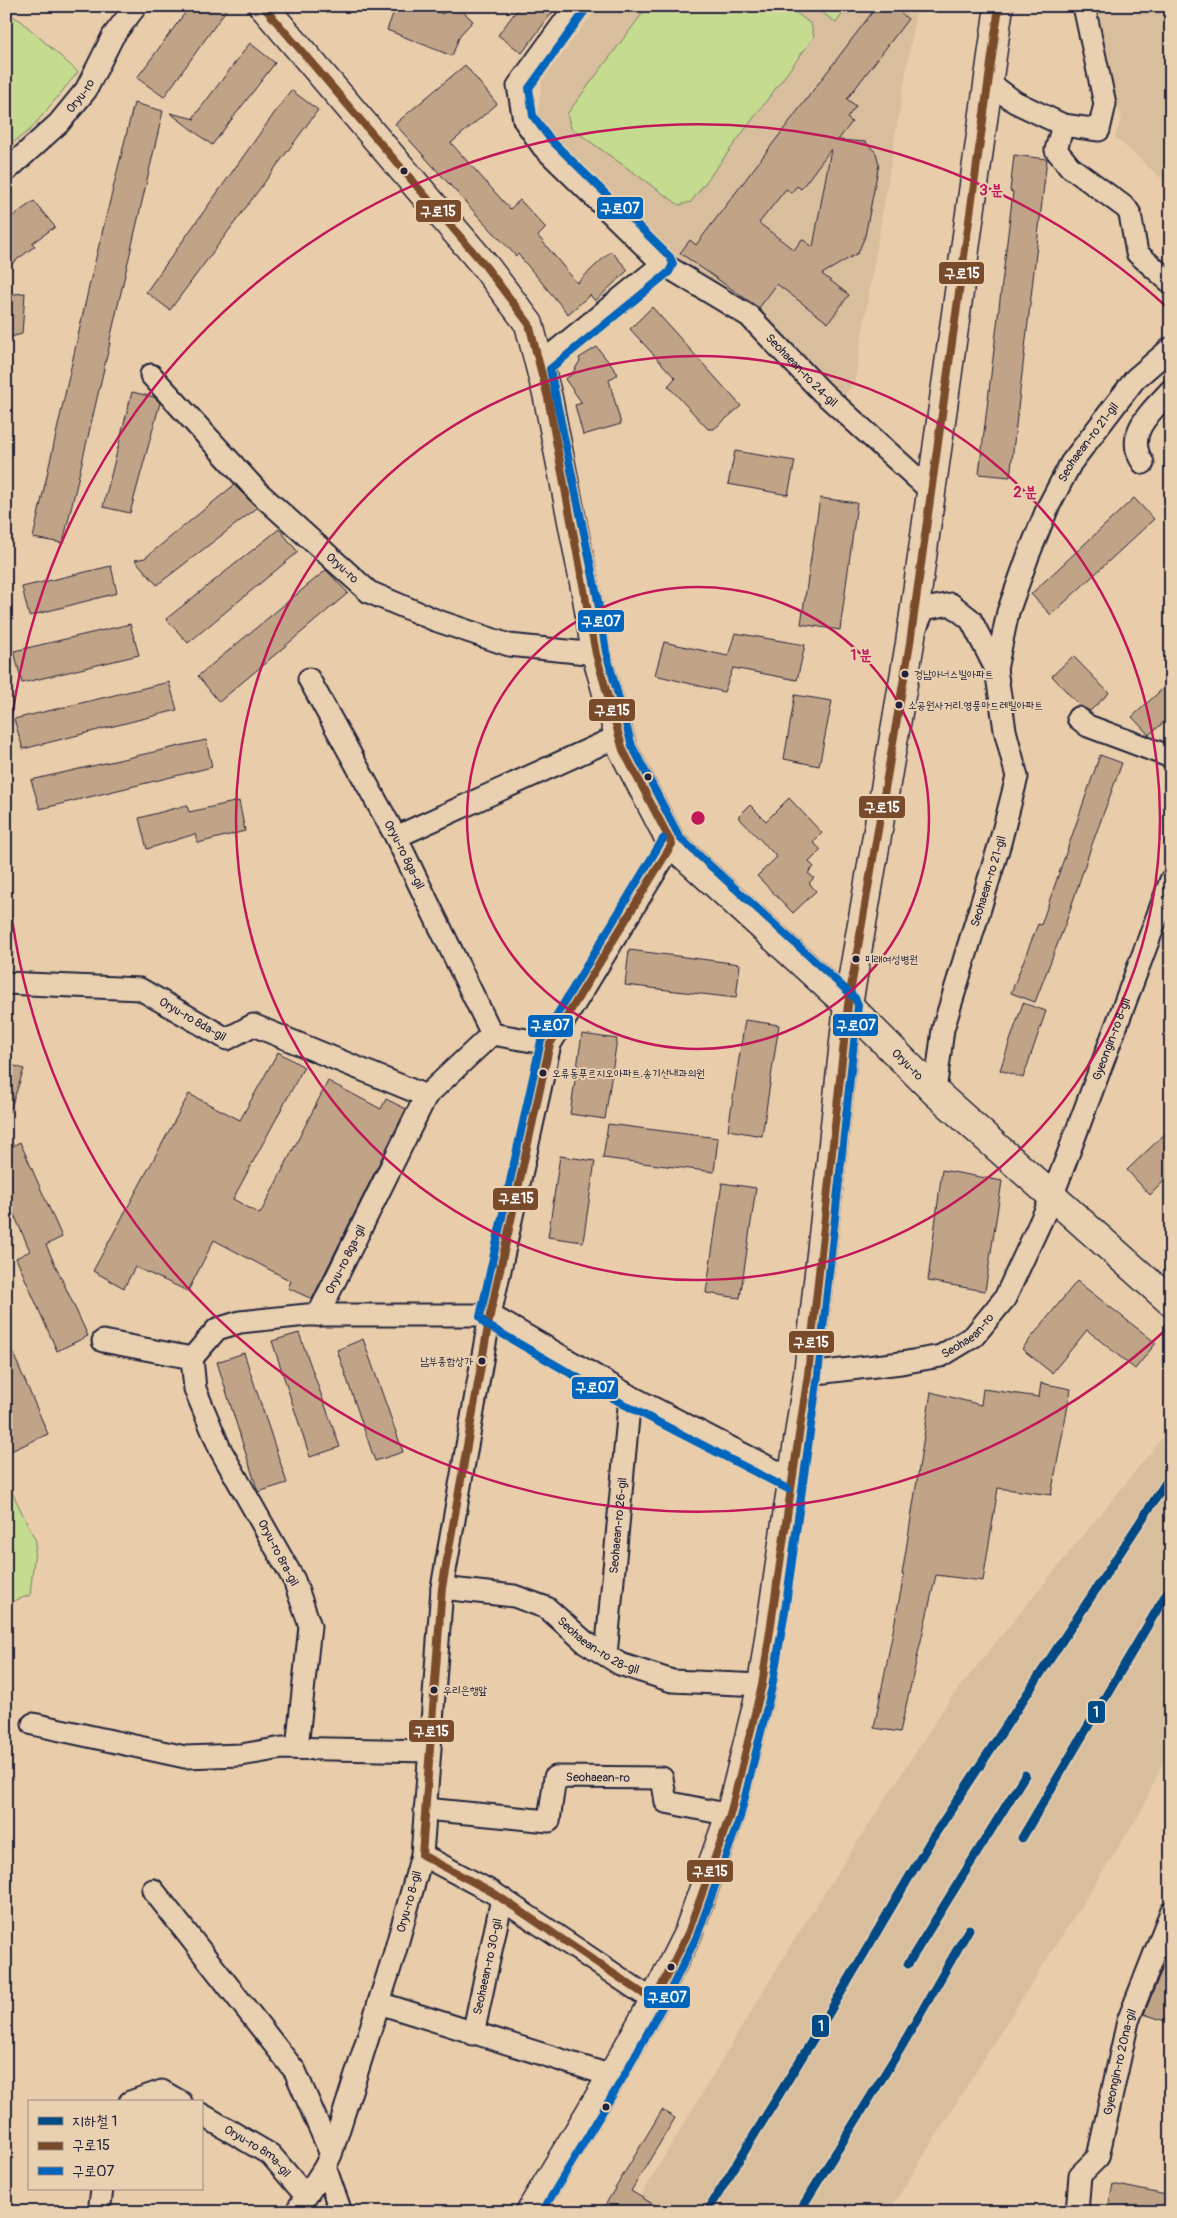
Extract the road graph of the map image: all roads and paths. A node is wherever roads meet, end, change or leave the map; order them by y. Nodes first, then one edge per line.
1 (136, 6) edge
2 (264, 6) edge
3 (576, 6) edge
4 (998, 6) edge
5 (1084, 6) edge
6 (988, 82) junction
7 (1063, 125) junction
8 (6, 171) edge
9 (663, 264) junction
10 (1171, 283) edge
11 (1171, 348) edge
12 (539, 365) junction
13 (151, 374) dead end
14 (1171, 390) edge
15 (1143, 463) dead end
16 (931, 491) junction
17 (910, 643) junction
18 (596, 654) junction
19 (996, 670) junction
20 (309, 680) dead end
21 (1078, 718) dead end
22 (619, 736) junction
23 (1171, 757) edge
24 (396, 837) junction
25 (672, 844) junction
26 (1171, 880) edge
27 (6, 983) edge
28 (848, 1005) junction
29 (492, 1034) junction
30 (550, 1044) junction
31 (934, 1092) junction
32 (426, 1096) junction
33 (1052, 1197) junction
34 (1171, 1302) edge
35 (318, 1315) junction
36 (490, 1315) junction
37 (103, 1341) dead end
38 (192, 1358) junction
39 (808, 1374) junction
40 (630, 1396) junction
41 (794, 1480) junction
42 (442, 1588) junction
43 (606, 1655) junction
44 (762, 1686) junction
45 (33, 1724) dead end
46 (297, 1748) junction
47 (430, 1751) junction
48 (425, 1809) junction
49 (730, 1815) junction
50 (422, 1854) junction
51 (153, 1890) dead end
52 (502, 1898) junction
53 (1171, 1912) edge
54 (654, 2001) junction
55 (379, 2004) junction
56 (473, 2034) junction
57 (612, 2076) junction
58 (136, 2100) edge
59 (178, 2100) edge
60 (202, 2115) edge
61 (328, 2160) junction
62 (102, 2190) edge
63 (301, 2204) edge
64 (99, 2212) edge
65 (342, 2212) edge
66 (530, 2212) edge
67 (1077, 2212) edge

1 - 8 street, Oryu-ro
2 - 12 main road, Oryu-ro
3 - 9 street, Seohaean-ro 24-gil
4 - 6 main road
5 - 7 street
6 - 7 street
6 - 16 main road
7 - 10 street
9 - 12 street
9 - 16 street, Seohaean-ro 24-gil
11 - 19 street, Seohaean-ro 21-gil
12 - 18 main road, Oryu-ro
13 - 18 street, Oryu-ro
14 - 15 street
16 - 17 main road
17 - 19 street, Seohaean-ro 21-gil
17 - 28 main road
18 - 22 main road, Oryu-ro
19 - 31 street, Seohaean-ro 21-gil
20 - 24 street, Oryu-ro 8ga-gil
21 - 23 street
22 - 24 street
22 - 25 main road, Oryu-ro
24 - 29 street, Oryu-ro 8ga-gil
25 - 28 main road, Oryu-ro
25 - 30 street, Oryu-ro 8-gil
26 - 33 street, Gyeongin-ro 8-gil
27 - 32 street, Oryu-ro 8da-gil
28 - 31 main road, Oryu-ro
28 - 39 main road
29 - 30 street
29 - 32 street, Oryu-ro 8ga-gil
30 - 36 street, Oryu-ro 8-gil
31 - 33 main road, Oryu-ro
32 - 35 street, Oryu-ro 8ga-gil
33 - 34 main road, Oryu-ro
33 - 39 street, Seohaean-ro
35 - 36 street
35 - 38 street
36 - 40 street
36 - 42 street, Oryu-ro 8-gil
37 - 38 street
38 - 46 street, Oryu-ro 8ra-gil
39 - 41 main road
40 - 41 street
40 - 43 street, Seohaean-ro 26-gil
41 - 44 main road
42 - 43 street, Seohaean-ro 28-gil
42 - 47 street, Oryu-ro 8-gil
43 - 44 street, Seohaean-ro 28-gil
44 - 49 main road
45 - 46 street
46 - 47 street
47 - 48 street, Oryu-ro 8-gil
48 - 49 street, Seohaean-ro
48 - 50 street, Oryu-ro 8-gil
49 - 54 main road
50 - 52 street, Seohaean-ro 30-gil
50 - 55 street, Oryu-ro 8-gil
51 - 61 street
52 - 54 street, Seohaean-ro 30-gil
52 - 56 street, Seohaean-ro 30-gil
53 - 67 street, Gyeongin-ro 20na-gil
54 - 57 main road
55 - 56 street
55 - 61 street, Oryu-ro 8-gil
56 - 57 street
57 - 66 main road
58 - 59 street
60 - 63 street, Oryu-ro 8ma-gil
61 - 63 street, Oryu-ro 8-gil
61 - 65 street
62 - 64 street

